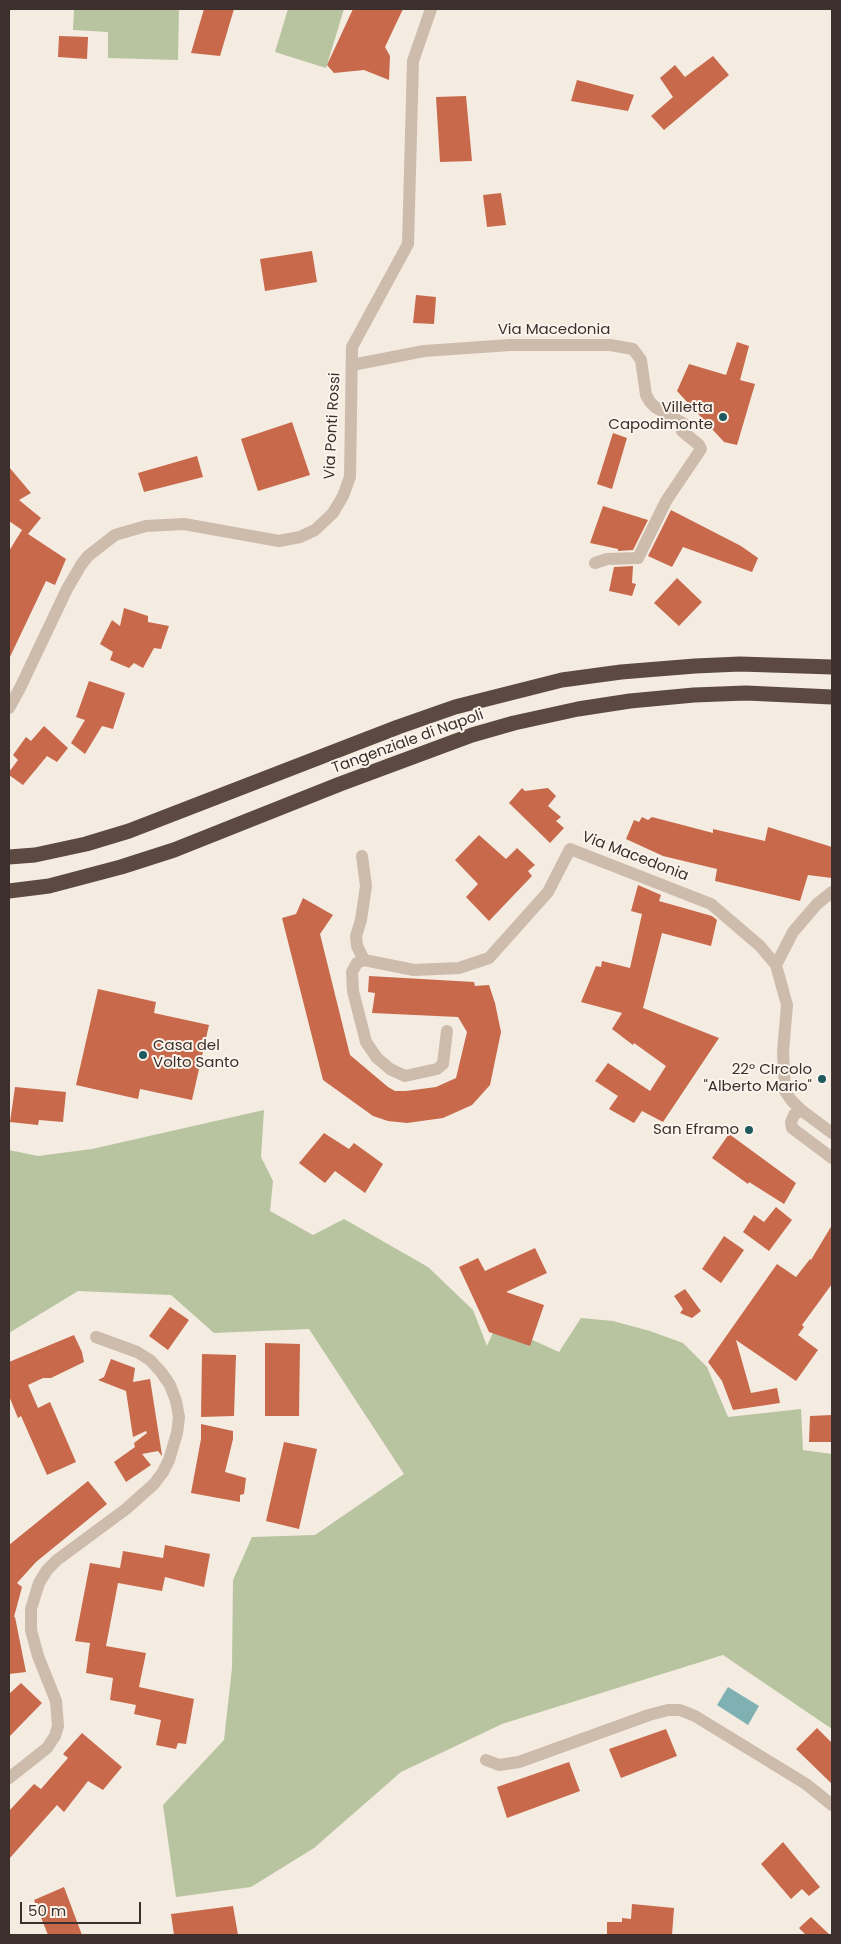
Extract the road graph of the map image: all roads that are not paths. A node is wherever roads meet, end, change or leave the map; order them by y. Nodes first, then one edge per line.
1 (431, 9) edge
2 (352, 365) junction
3 (595, 563) dead end
4 (832, 667) edge
5 (832, 697) edge
6 (9, 708) edge
7 (362, 856) dead end
8 (9, 857) edge
9 (9, 891) edge
10 (832, 892) edge
11 (364, 960) junction
12 (776, 965) junction
13 (447, 1031) dead end
14 (801, 1110) junction
15 (832, 1132) edge
16 (832, 1158) edge
17 (96, 1337) dead end
18 (486, 1760) dead end
19 (9, 1778) edge
20 (832, 1805) edge

1 - 2 street, Via Ponti Rossi
2 - 3 street, Via Macedonia
2 - 6 street, Via Ponti Rossi
4 - 8 highway, Tangenziale di Napoli
5 - 9 highway, Tangenziale di Napoli
7 - 11 street
10 - 12 street
11 - 12 street, Via Macedonia
11 - 13 street
12 - 14 street, Via Macedonia
14 - 15 street, Via Macedonia
14 - 16 street
17 - 19 street
18 - 20 street

